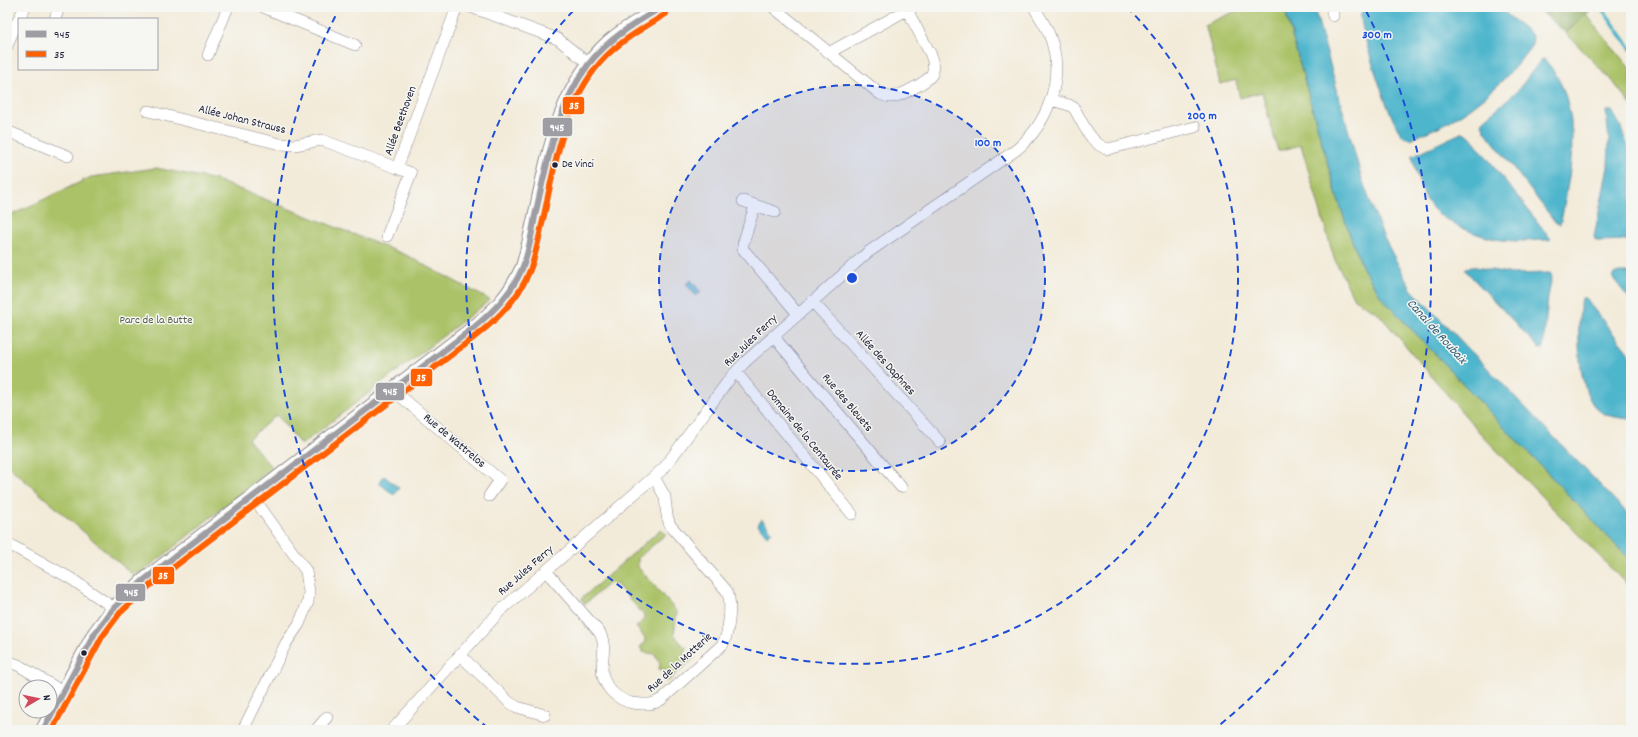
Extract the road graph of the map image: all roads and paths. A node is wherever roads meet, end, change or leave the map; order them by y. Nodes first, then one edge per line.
1 (25, 7) edge
2 (59, 7) edge
3 (228, 7) edge
4 (263, 7) edge
5 (457, 7) edge
6 (471, 7) edge
7 (662, 7) edge
8 (773, 7) edge
9 (1038, 8) edge
10 (910, 9) edge
11 (19, 18) edge
12 (55, 18) edge
13 (18, 19) edge
14 (355, 45) dead end
15 (7, 46) edge
16 (830, 52) junction
17 (208, 55) dead end
18 (589, 64) junction
19 (1051, 100) junction
20 (148, 111) dead end
21 (1195, 127) dead end
22 (7, 132) edge
23 (68, 156) dead end
24 (397, 168) junction
25 (743, 201) dead end
26 (755, 205) junction
27 (775, 212) dead end
28 (387, 236) dead end
29 (812, 302) junction
30 (798, 314) junction
31 (773, 336) junction
32 (736, 372) junction
33 (393, 390) junction
34 (940, 442) dead end
35 (654, 477) junction
36 (901, 487) dead end
37 (489, 496) dead end
38 (253, 497) junction
39 (852, 514) dead end
40 (7, 543) edge
41 (546, 571) junction
42 (114, 608) junction
43 (460, 655) junction
44 (7, 661) edge
45 (63, 692) junction
46 (544, 715) dead end
47 (327, 717) dead end
48 (245, 729) edge
49 (43, 730) edge
50 (316, 730) edge
51 (392, 730) edge

1 - 11 street
2 - 12 street
3 - 17 street
4 - 14 street
5 - 24 street, Allée Beethoven
6 - 18 street
7 - 18 street
8 - 16 street
9 - 19 street, Rue Jules Ferry
10 - 16 street
10 - 16 street
13 - 15 street
18 - 33 street
19 - 21 street
19 - 29 street, Rue Jules Ferry
20 - 24 street, Allée Johan Strauss
22 - 23 street
24 - 28 street, Allée Beethoven
25 - 26 street
26 - 27 street
26 - 30 street
29 - 30 street, Rue Jules Ferry
29 - 34 street, Allée des Daphnes
30 - 31 street, Rue Jules Ferry
31 - 32 street, Rue Jules Ferry
31 - 36 street, Rue des Bleuets
32 - 35 street, Rue Jules Ferry
32 - 39 street, Domaine de la Centaurée
33 - 37 street, Rue de Wattrelos
33 - 38 street
35 - 41 street, Rue Jules Ferry
35 - 41 street, Rue de la Motterie
38 - 42 street
38 - 48 street
40 - 42 street
41 - 43 street, Rue Jules Ferry
42 - 45 street
43 - 46 street
43 - 51 street, Rue Jules Ferry
44 - 45 street
45 - 49 street
47 - 50 street

